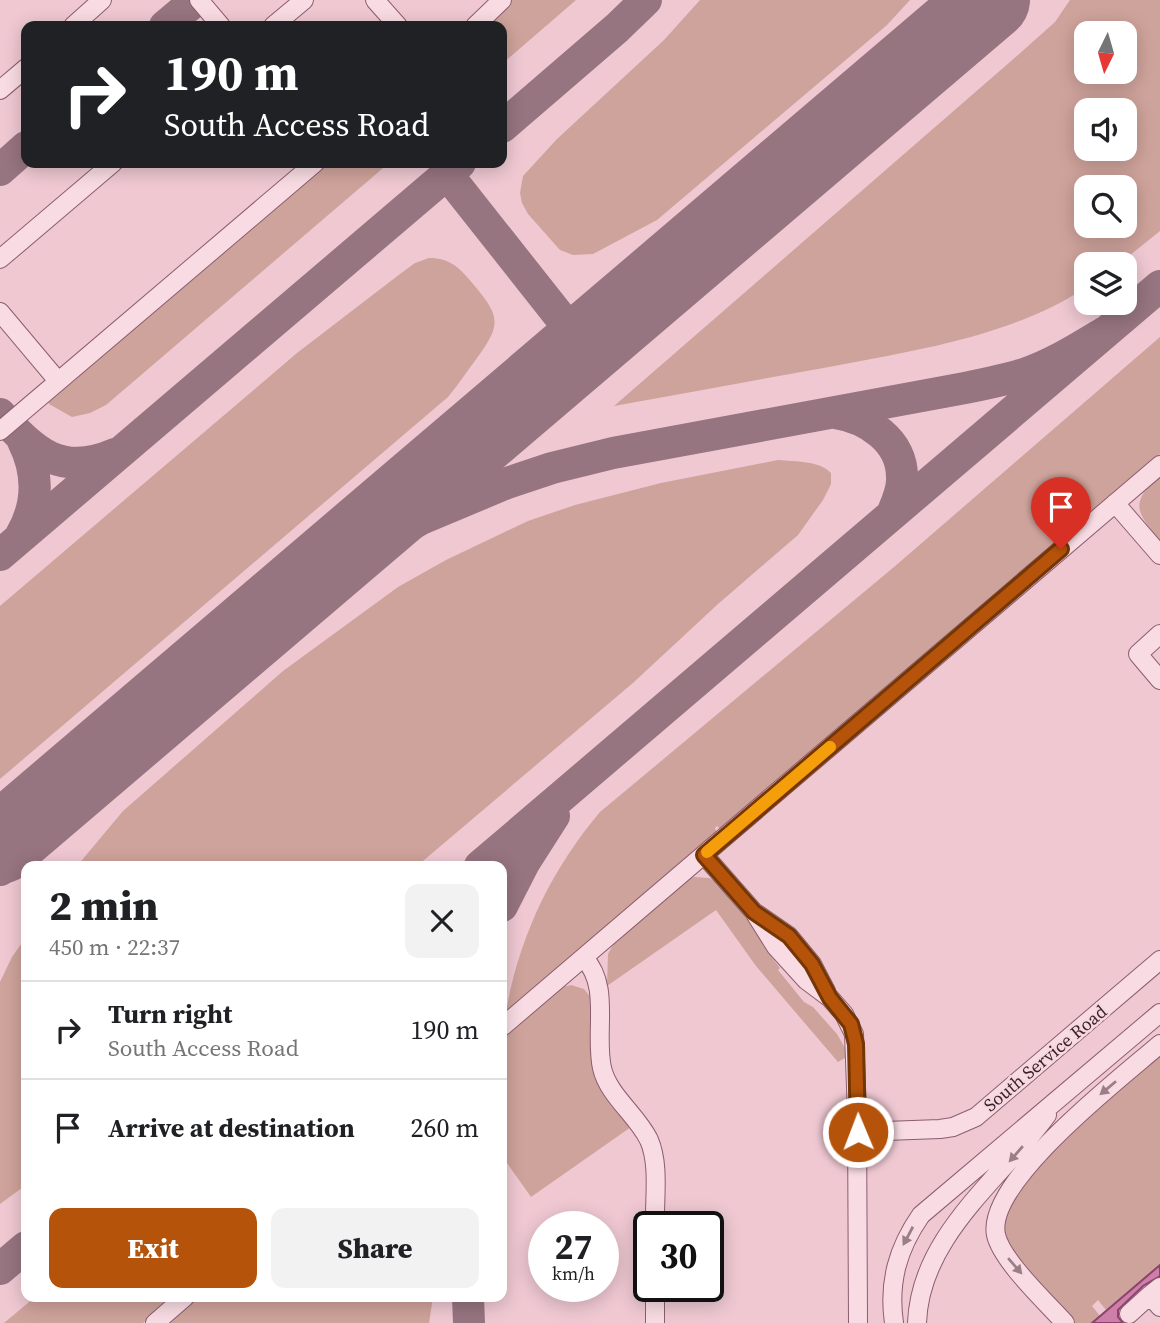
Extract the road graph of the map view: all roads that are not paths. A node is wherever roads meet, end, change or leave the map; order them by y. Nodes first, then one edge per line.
1 (102, 0) edge
2 (199, 0) edge
3 (304, 0) edge
4 (375, 0) edge
5 (502, 0) edge
6 (79, 21) edge
7 (217, 21) edge
8 (278, 21) edge
9 (394, 21) edge
10 (479, 21) edge
11 (21, 72) edge
12 (0, 90) edge
13 (107, 168) edge
14 (308, 168) edge
15 (0, 259) edge
16 (0, 312) edge
17 (58, 381) junction
18 (0, 431) edge
19 (1160, 465) edge
20 (1115, 503) junction
21 (1160, 555) edge
22 (1160, 634) edge
23 (1160, 680) edge
24 (704, 855) junction
25 (584, 958) junction
26 (1160, 960) edge
27 (1160, 1013) edge
28 (507, 1023) edge
29 (1160, 1044) edge
30 (1058, 1100) junction
31 (858, 1132) junction
32 (654, 1211) edge
33 (1157, 1296) edge
34 (180, 1302) edge
35 (655, 1302) edge
36 (1128, 1320) edge
37 (155, 1323) edge
38 (655, 1323) edge
39 (858, 1323) edge
40 (894, 1323) edge
41 (917, 1323) edge
42 (1065, 1323) edge

1 - 6 street
2 - 7 street
3 - 8 street
4 - 9 street
5 - 10 street
11 - 12 street
13 - 15 street
14 - 17 street
16 - 17 street
17 - 18 street
19 - 20 street
20 - 21 street
20 - 24 street
22 - 23 street
24 - 25 street
24 - 31 street
25 - 28 street
25 - 32 street
26 - 31 street, South Service Road
27 - 30 street
29 -> 42 street
30 -> 40 street
30 -> 41 street
31 - 39 street
33 - 36 street
34 - 37 street
35 - 38 street

